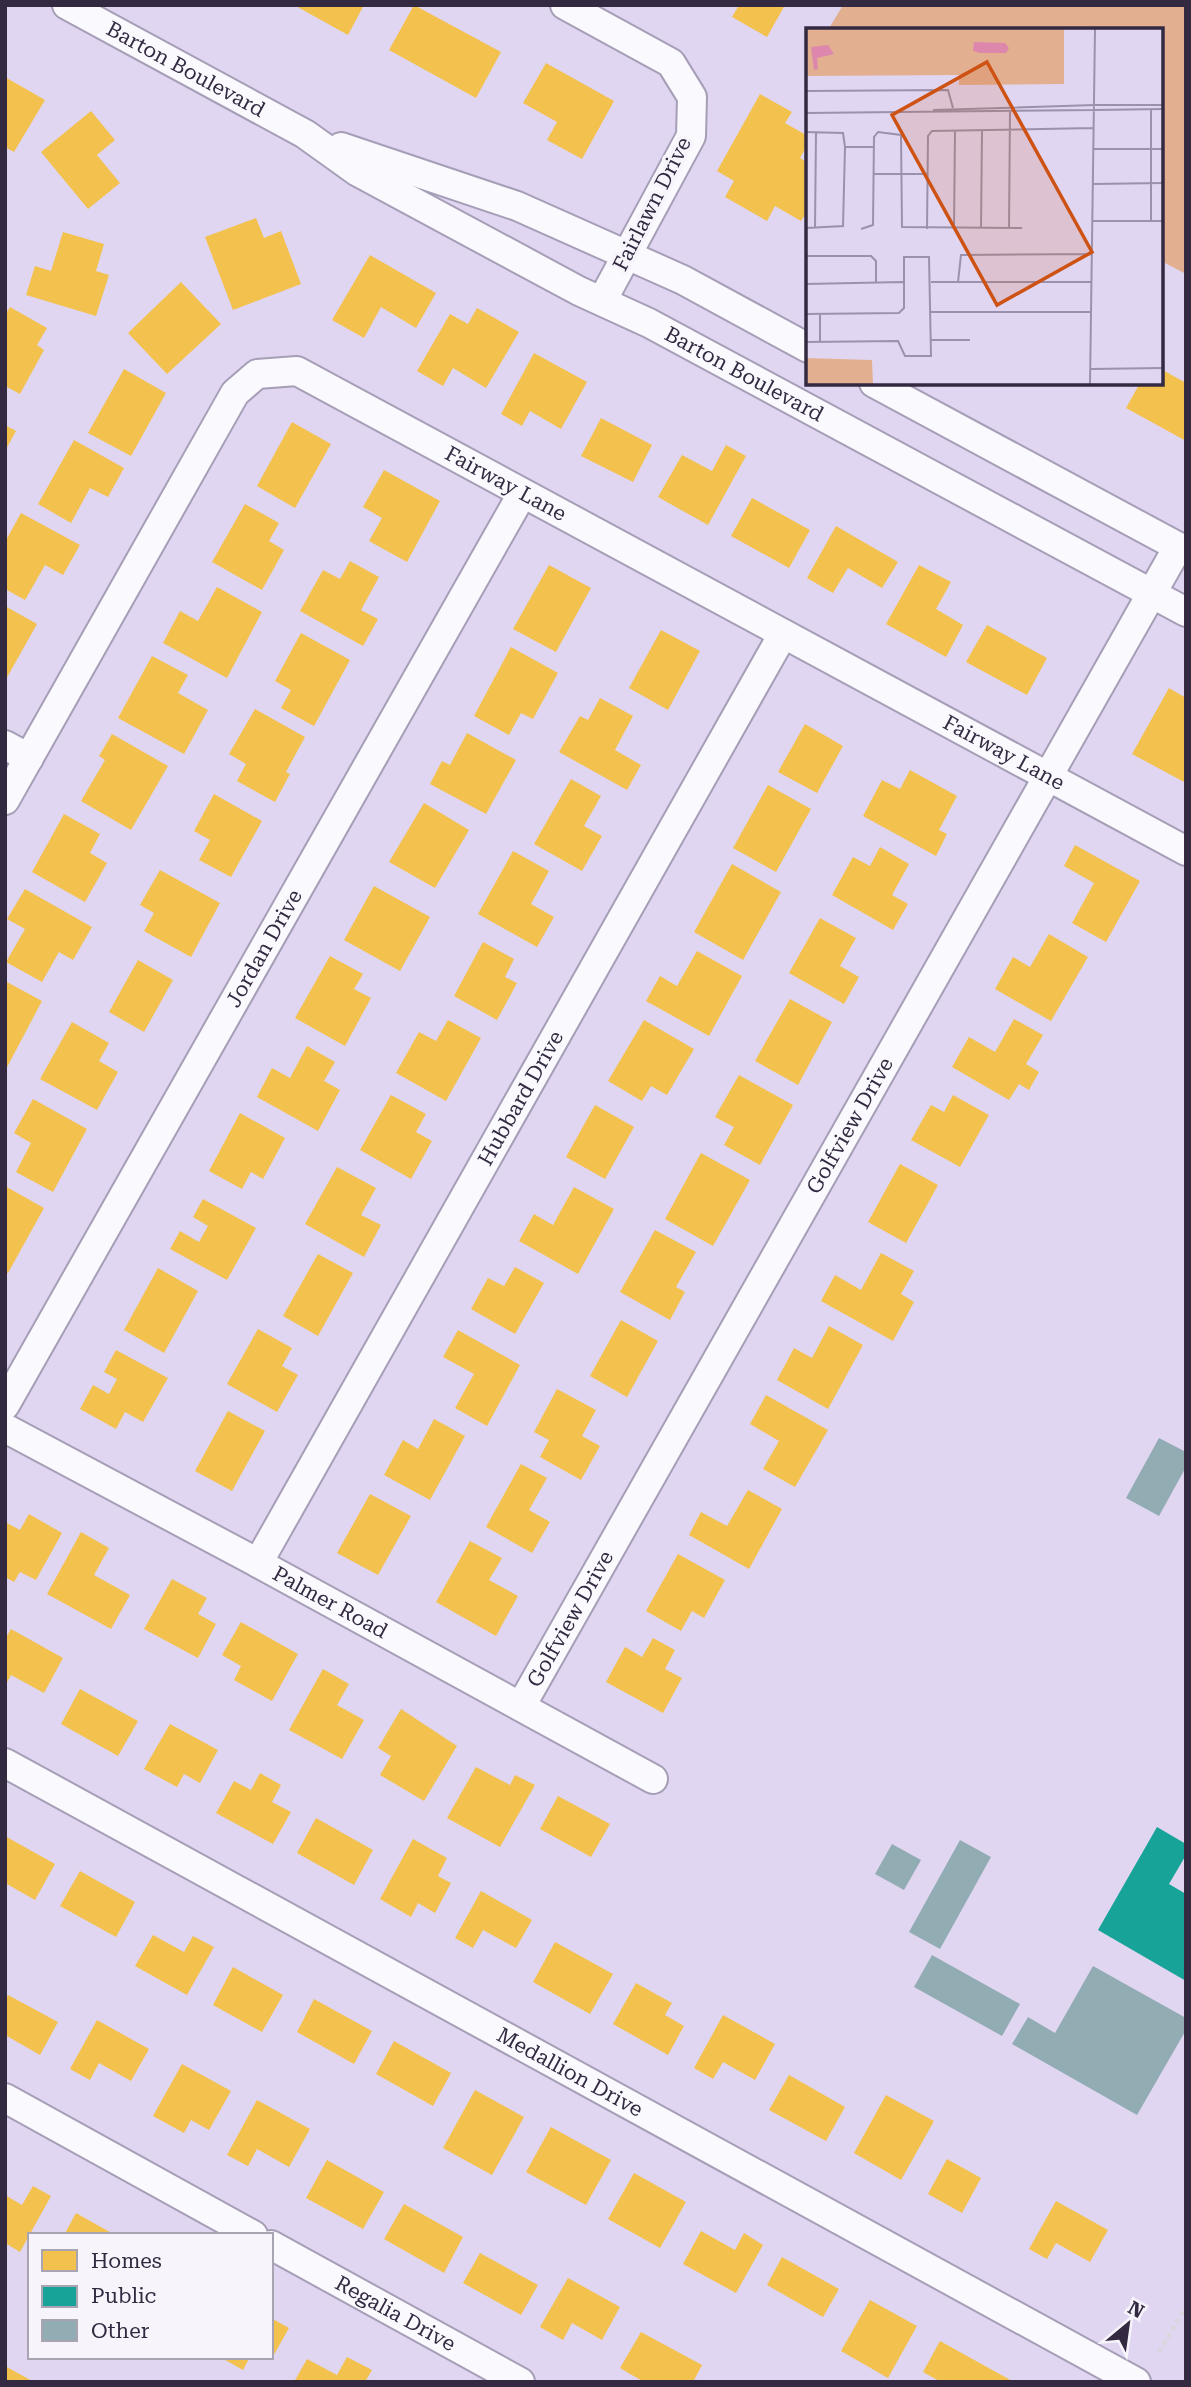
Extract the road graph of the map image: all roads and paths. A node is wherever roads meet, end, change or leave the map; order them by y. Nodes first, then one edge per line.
1 (66, 5) edge
2 (565, 5) edge
3 (305, 134) junction
4 (627, 255) junction
5 (602, 301) junction
6 (806, 347) edge
7 (878, 385) edge
8 (522, 494) junction
9 (1182, 549) edge
10 (1151, 593) junction
11 (1186, 612) edge
12 (783, 634) junction
13 (17, 752) edge
14 (1046, 777) junction
15 (5, 800) edge
16 (1186, 851) edge
17 (5, 1405) edge
18 (5, 1428) edge
19 (258, 1563) junction
20 (521, 1706) junction
21 (5, 1763) edge
22 (653, 1779) dead end
23 (5, 2098) edge
24 (249, 2233) edge
25 (273, 2246) edge
26 (1186, 2307) edge
27 (1159, 2352) dead end
28 (520, 2382) edge
29 (1136, 2382) edge

1 - 3 street, Barton Boulevard
2 - 4 street, Fairlawn Drive
3 - 4 street, Barton Boulevard
3 - 5 street, Barton Boulevard
4 - 5 street, Fairlawn Drive
4 - 6 street, Barton Boulevard
5 - 10 street, Barton Boulevard
7 - 9 street
8 - 12 street, Fairway Lane
8 - 13 street, Fairway Lane
8 - 17 street, Jordan Drive
9 - 10 street, Golfview Drive
10 - 11 street, Barton Boulevard
10 - 14 street, Golfview Drive
12 - 14 street, Fairway Lane
12 - 19 street, Hubbard Drive
13 - 15 street, Fairway Lane
14 - 16 street, Fairway Lane
14 - 20 street, Golfview Drive
18 - 19 street, Palmer Road
19 - 20 street, Palmer Road
20 - 22 street, Palmer Road
21 - 29 street, Medallion Drive
23 - 24 street
25 - 28 street, Regalia Drive
26 - 27 path

